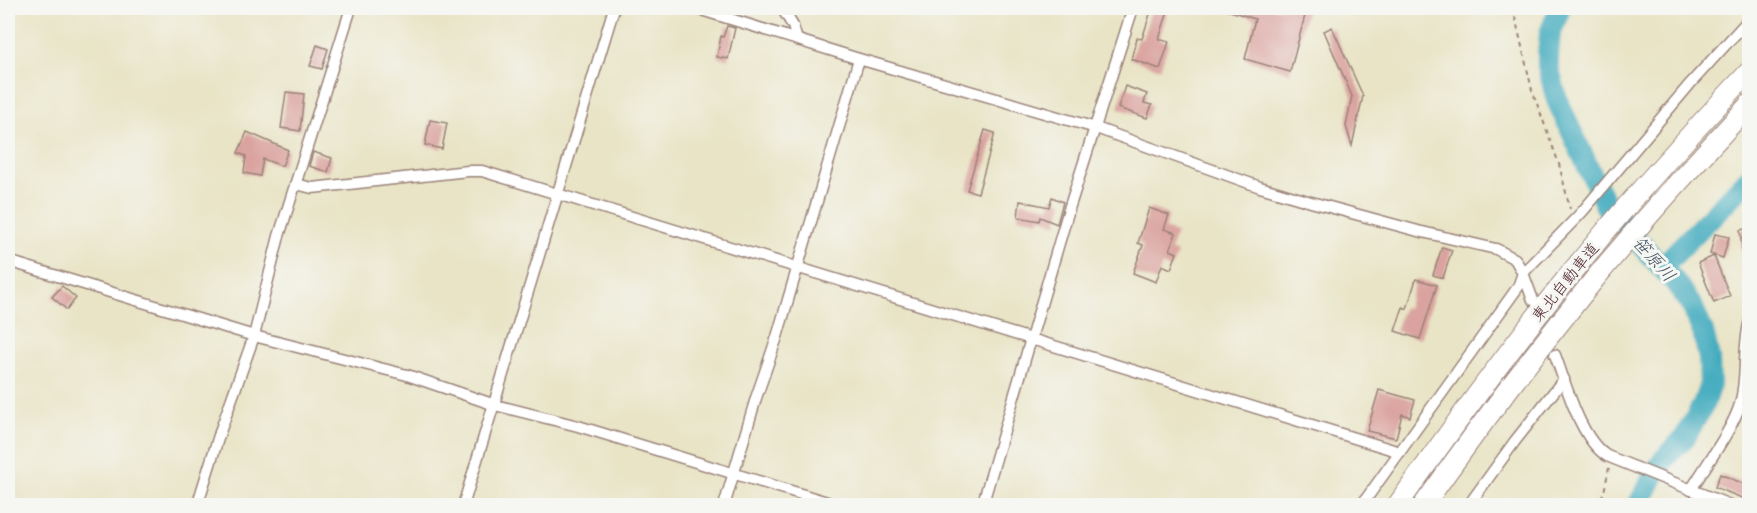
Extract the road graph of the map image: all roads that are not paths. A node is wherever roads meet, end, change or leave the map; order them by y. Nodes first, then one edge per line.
1 (351, 8) edge
2 (614, 8) edge
3 (695, 8) edge
4 (782, 8) edge
5 (1133, 8) edge
6 (1749, 18) edge
7 (797, 40) junction
8 (859, 59) junction
9 (1749, 71) edge
10 (1749, 104) edge
11 (1096, 128) junction
12 (296, 184) junction
13 (558, 194) junction
14 (8, 261) edge
15 (798, 268) junction
16 (1523, 273) junction
17 (1533, 300) dead end
18 (1749, 320) edge
19 (254, 336) junction
20 (1032, 339) junction
21 (1554, 355) dead end
22 (1564, 379) junction
23 (495, 405) junction
24 (1400, 452) junction
25 (734, 473) junction
26 (1688, 489) junction
27 (197, 506) edge
28 (463, 506) edge
29 (724, 506) edge
30 (840, 506) edge
31 (982, 506) edge
32 (1361, 506) edge
33 (1397, 506) edge
34 (1423, 506) edge
35 (1467, 506) edge
36 (1731, 506) edge

1 - 12 street
2 - 13 street
3 - 7 street
4 - 7 street
5 - 11 street
6 - 16 street
7 - 8 street
8 - 11 street
8 - 15 street
9 - 33 highway, 東北自動車道
10 - 34 highway, 東北自動車道
11 - 16 street
11 - 20 street
12 - 13 street
12 - 19 street
13 - 15 street
13 - 23 street
14 - 19 street
15 - 20 street
15 - 25 street
16 - 17 street
16 - 24 street
18 - 26 street
19 - 23 street
19 - 27 street
20 - 24 street
20 - 31 street
21 - 22 street
22 - 26 street
22 - 35 street
23 - 25 street
23 - 28 street
24 - 32 street
25 - 29 street
25 - 30 street
26 - 36 street

